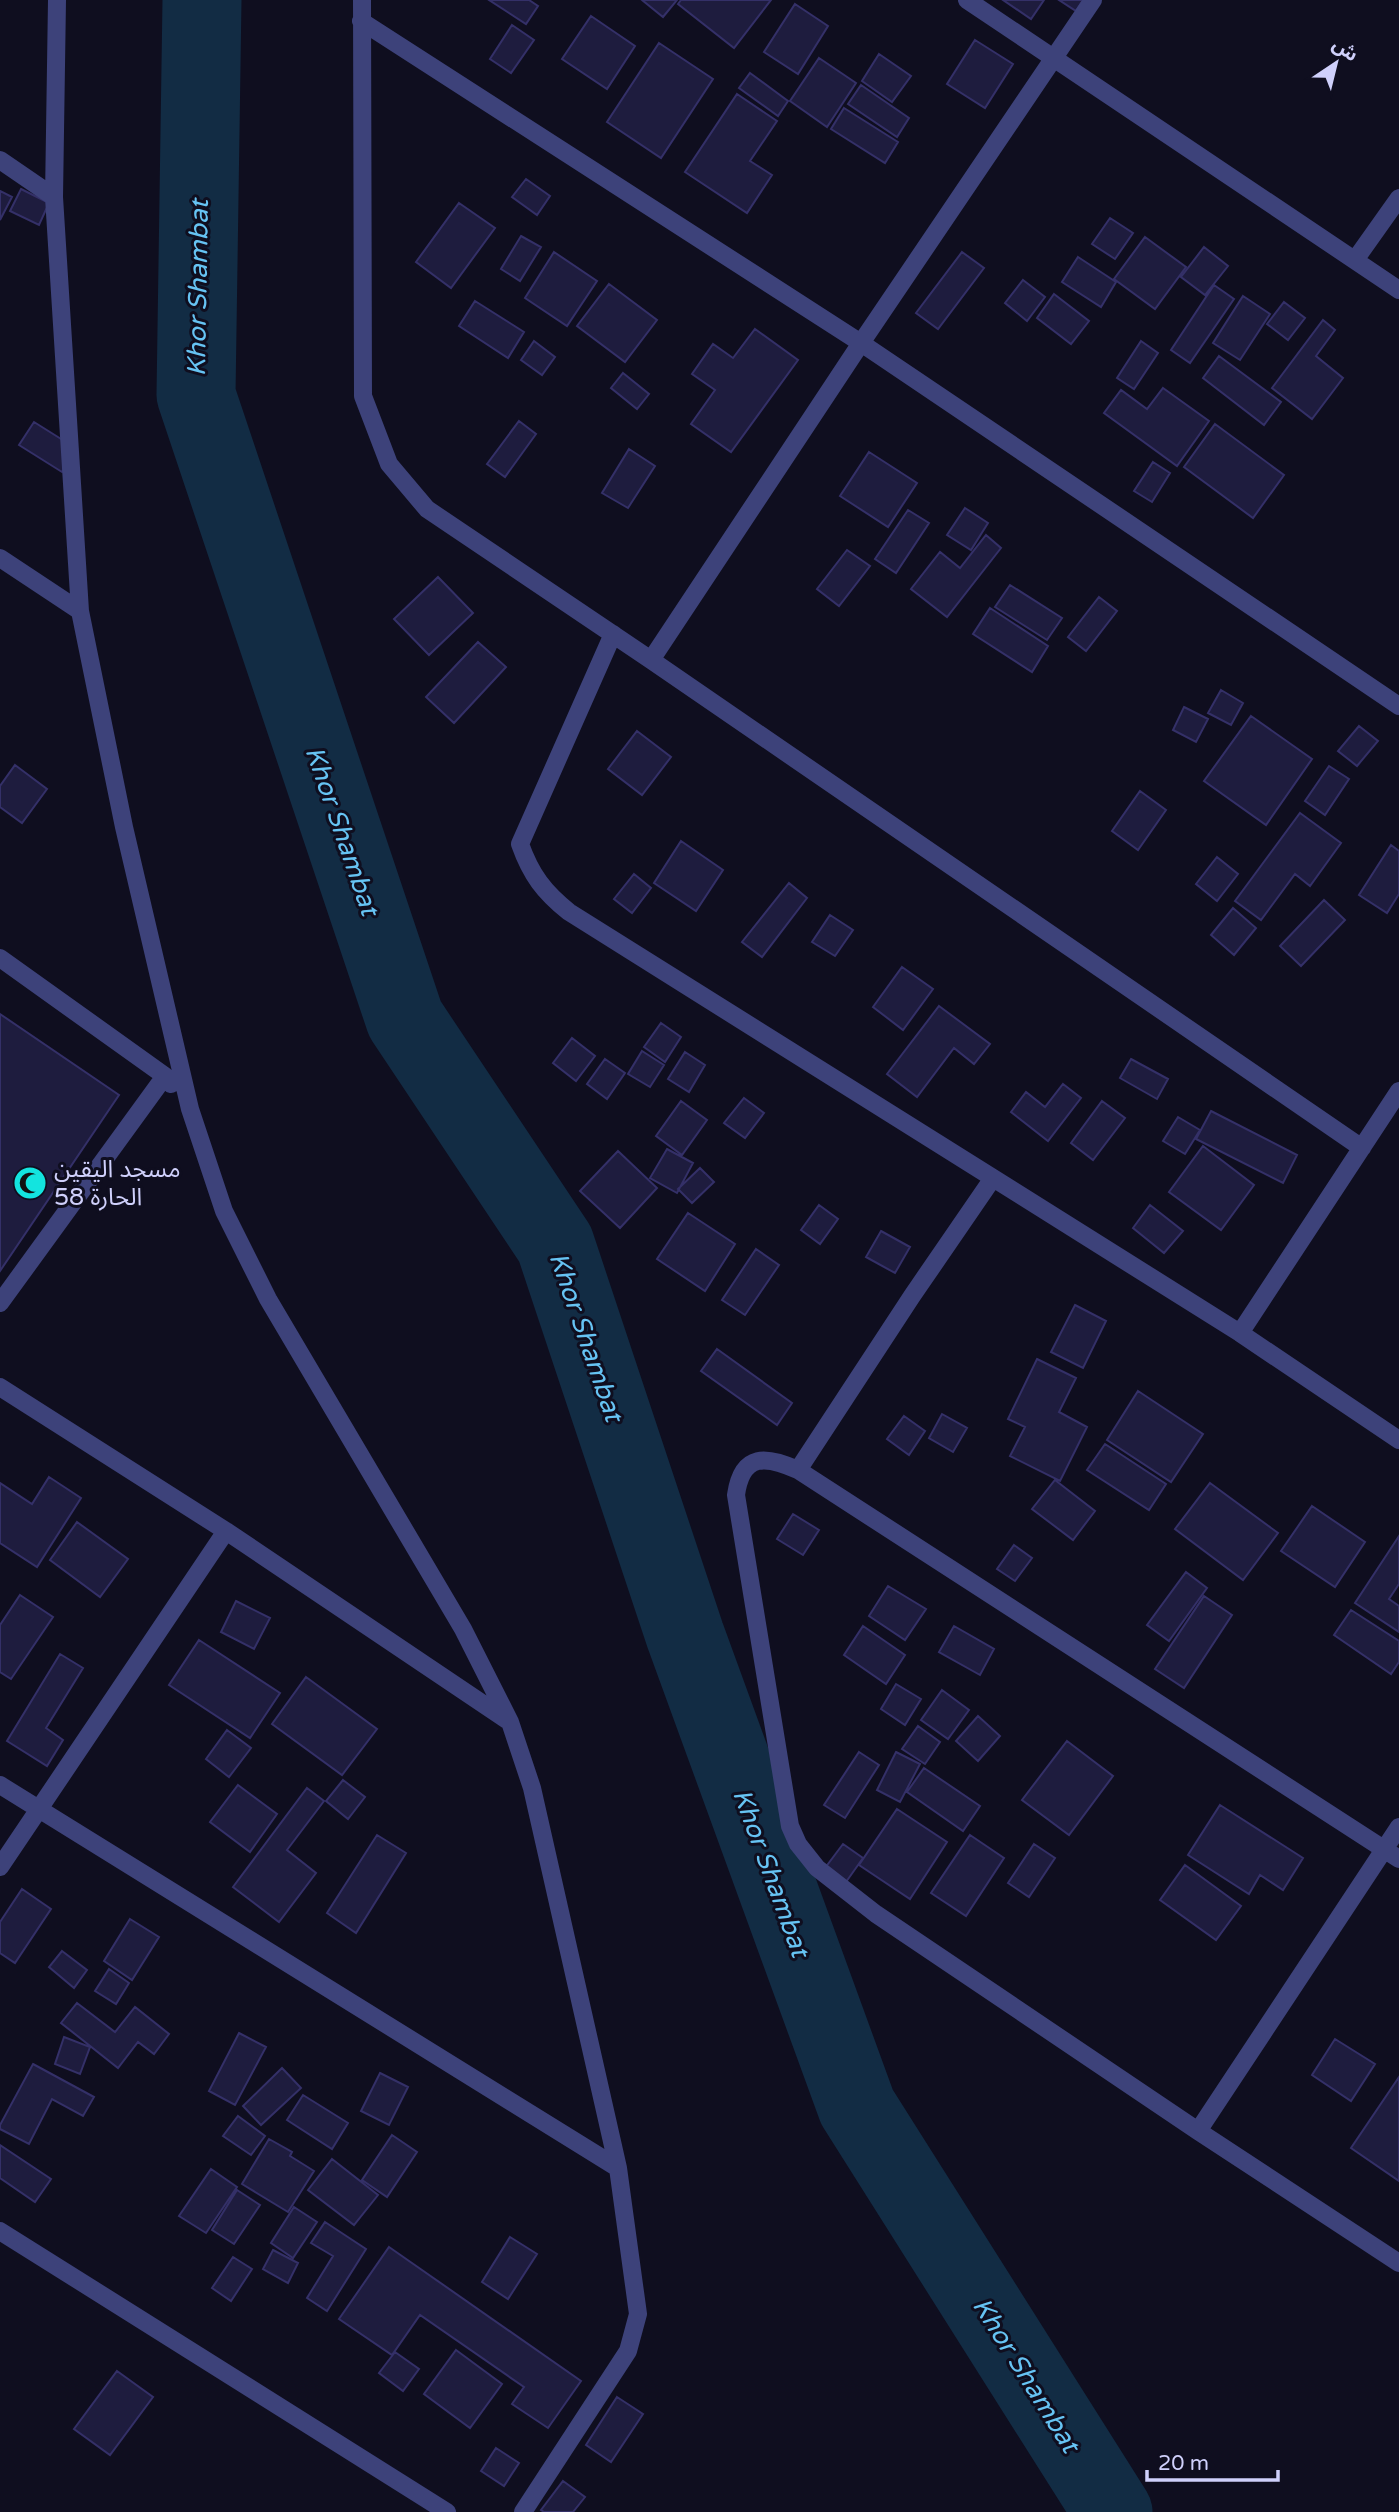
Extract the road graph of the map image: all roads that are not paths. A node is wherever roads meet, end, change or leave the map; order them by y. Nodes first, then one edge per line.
1 (57, 0) edge
2 (362, 0) edge
3 (967, 0) edge
4 (1093, 0) edge
5 (361, 21) junction
6 (1054, 58) junction
7 (0, 160) edge
8 (54, 197) junction
9 (1399, 198) edge
10 (1355, 260) junction
11 (1399, 290) edge
12 (861, 343) junction
13 (0, 558) edge
14 (80, 611) junction
15 (613, 634) junction
16 (651, 660) junction
17 (1399, 706) edge
18 (0, 958) edge
19 (165, 1076) junction
20 (1399, 1091) edge
21 (190, 1110) junction
22 (1362, 1148) junction
23 (993, 1178) junction
24 (0, 1303) edge
25 (1240, 1333) junction
26 (0, 1387) edge
27 (1399, 1440) edge
28 (798, 1470) junction
29 (226, 1531) junction
30 (510, 1722) junction
31 (0, 1786) edge
32 (37, 1810) junction
33 (1399, 1826) edge
34 (1391, 1854) edge
35 (0, 1867) edge
36 (1198, 2132) junction
37 (618, 2168) junction
38 (0, 2231) edge
39 (1399, 2263) edge
40 (447, 2512) edge
41 (523, 2512) edge

1 - 8 street
2 - 5 street
3 - 6 street
4 - 6 street
5 - 12 street
5 - 15 street
6 - 10 street
6 - 12 street
7 - 8 street
8 - 14 street
9 - 10 street
10 - 11 street
12 - 16 street
12 - 17 street
13 - 14 street
14 - 21 street
15 - 16 street
15 - 23 street
16 - 22 street
18 - 19 street
19 - 21 street
19 - 24 street
20 - 22 street
21 - 30 street
22 - 25 street
23 - 25 street
23 - 28 street
25 - 27 street
26 - 29 street
28 - 34 street
28 - 36 street
29 - 30 street
29 - 32 street
30 - 37 street
31 - 32 street
32 - 35 street
32 - 37 street
33 - 34 street
34 - 36 street
36 - 39 street
37 - 41 street
38 - 40 street

